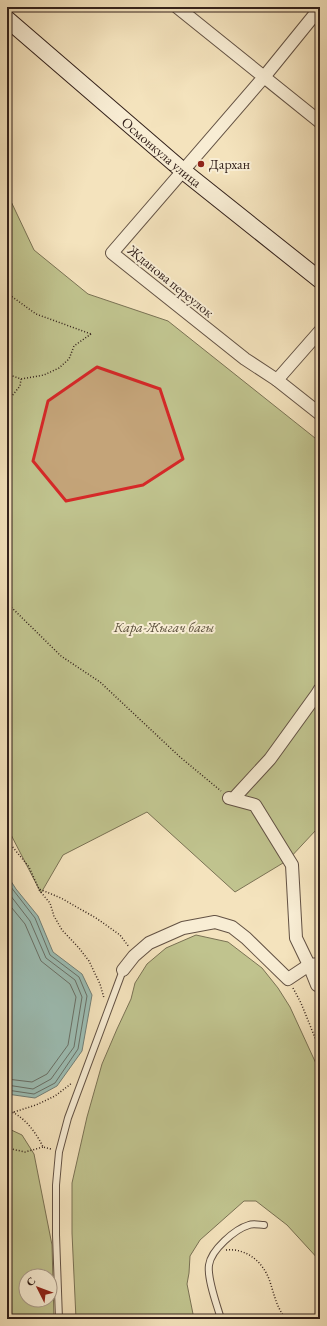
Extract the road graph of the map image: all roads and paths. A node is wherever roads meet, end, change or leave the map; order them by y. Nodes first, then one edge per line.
1 (177, 7) edge
2 (320, 8) edge
3 (7, 19) edge
4 (264, 77) junction
5 (320, 122) edge
6 (182, 170) junction
7 (320, 280) edge
8 (7, 293) edge
9 (320, 331) edge
10 (7, 374) edge
11 (21, 379) junction
12 (277, 380) junction
13 (7, 402) edge
14 (320, 414) edge
15 (7, 603) edge
16 (320, 689) edge
17 (232, 797) junction
18 (7, 840) edge
19 (38, 888) junction
20 (134, 956) junction
21 (315, 964) edge
22 (123, 970) joint
23 (288, 979) junction
24 (317, 986) dead end
25 (107, 1012) junction
26 (320, 1050) edge
27 (86, 1072) junction
28 (7, 1110) edge
29 (14, 1112) junction
30 (43, 1147) junction
31 (7, 1148) edge
32 (59, 1152) junction
33 (264, 1225) dead end
34 (212, 1257) junction
35 (60, 1319) edge
36 (221, 1319) edge
37 (286, 1319) edge

1 - 4 street
2 - 4 street, Жданова переулок
3 - 6 street, Осмонкула улица
4 - 5 street
4 - 6 street, Жданова переулок
6 - 7 street, Осмонкула улица
6 - 12 street, Жданова переулок
8 - 11 path
9 - 12 street
10 - 11 path
11 - 13 path
12 - 14 street
15 - 17 path
16 - 17 street
17 - 21 street
18 - 19 path
19 - 20 path
19 - 25 path
20 - 22 street
20 - 23 street
21 - 23 street
21 - 24 street
22 - 25 lane
23 - 26 path
25 - 27 lane
27 - 29 path
27 - 32 lane
28 - 29 path
29 - 30 path
30 - 31 path
30 - 32 path
32 - 35 lane
33 - 34 lane
34 - 36 lane
34 - 37 path

